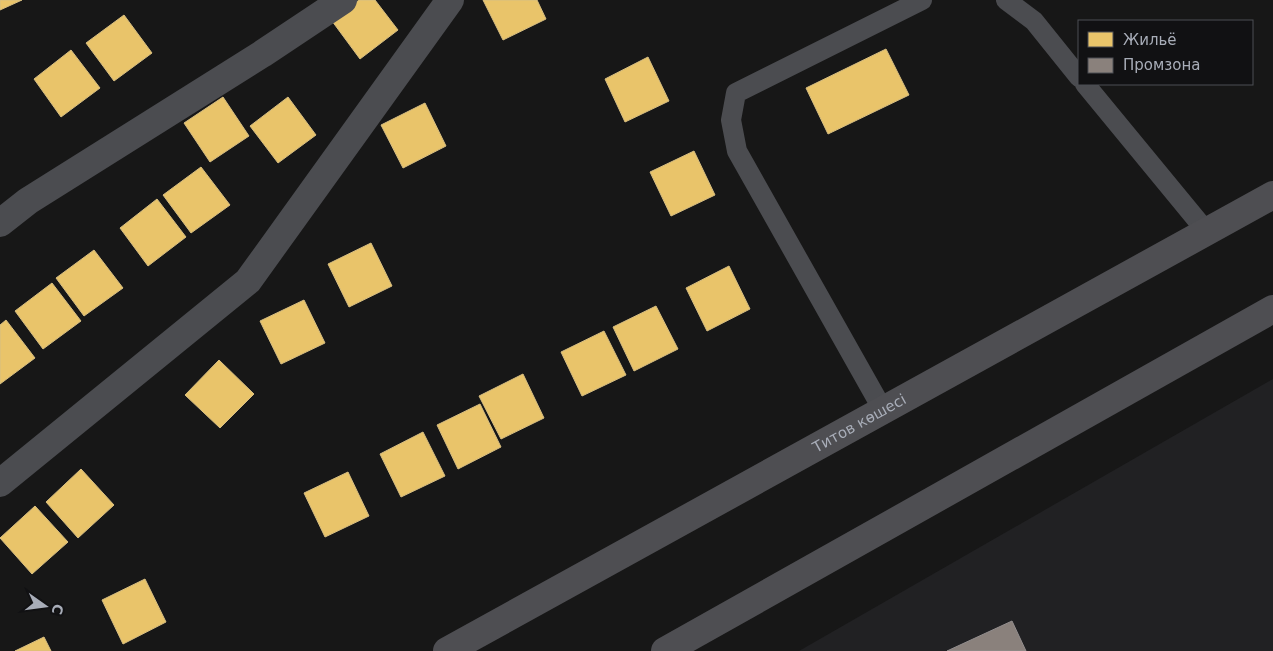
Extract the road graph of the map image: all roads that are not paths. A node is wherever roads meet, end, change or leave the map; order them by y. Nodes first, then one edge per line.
1 (343, 0) edge
2 (450, 0) edge
3 (922, 0) edge
4 (1006, 0) edge
5 (1078, 76) edge
6 (1086, 85) edge
7 (1273, 195) edge
8 (0, 223) edge
9 (1206, 232) junction
10 (1273, 309) edge
11 (882, 410) junction
12 (0, 483) edge
13 (447, 651) edge
14 (665, 651) edge

1 - 8 street
2 - 12 street
3 - 11 lane
4 - 5 lane
6 - 9 lane
7 - 9 highway, Титов көшесі
9 - 11 highway, Титов көшесі
10 - 14 highway
11 - 13 highway, Титов көшесі

